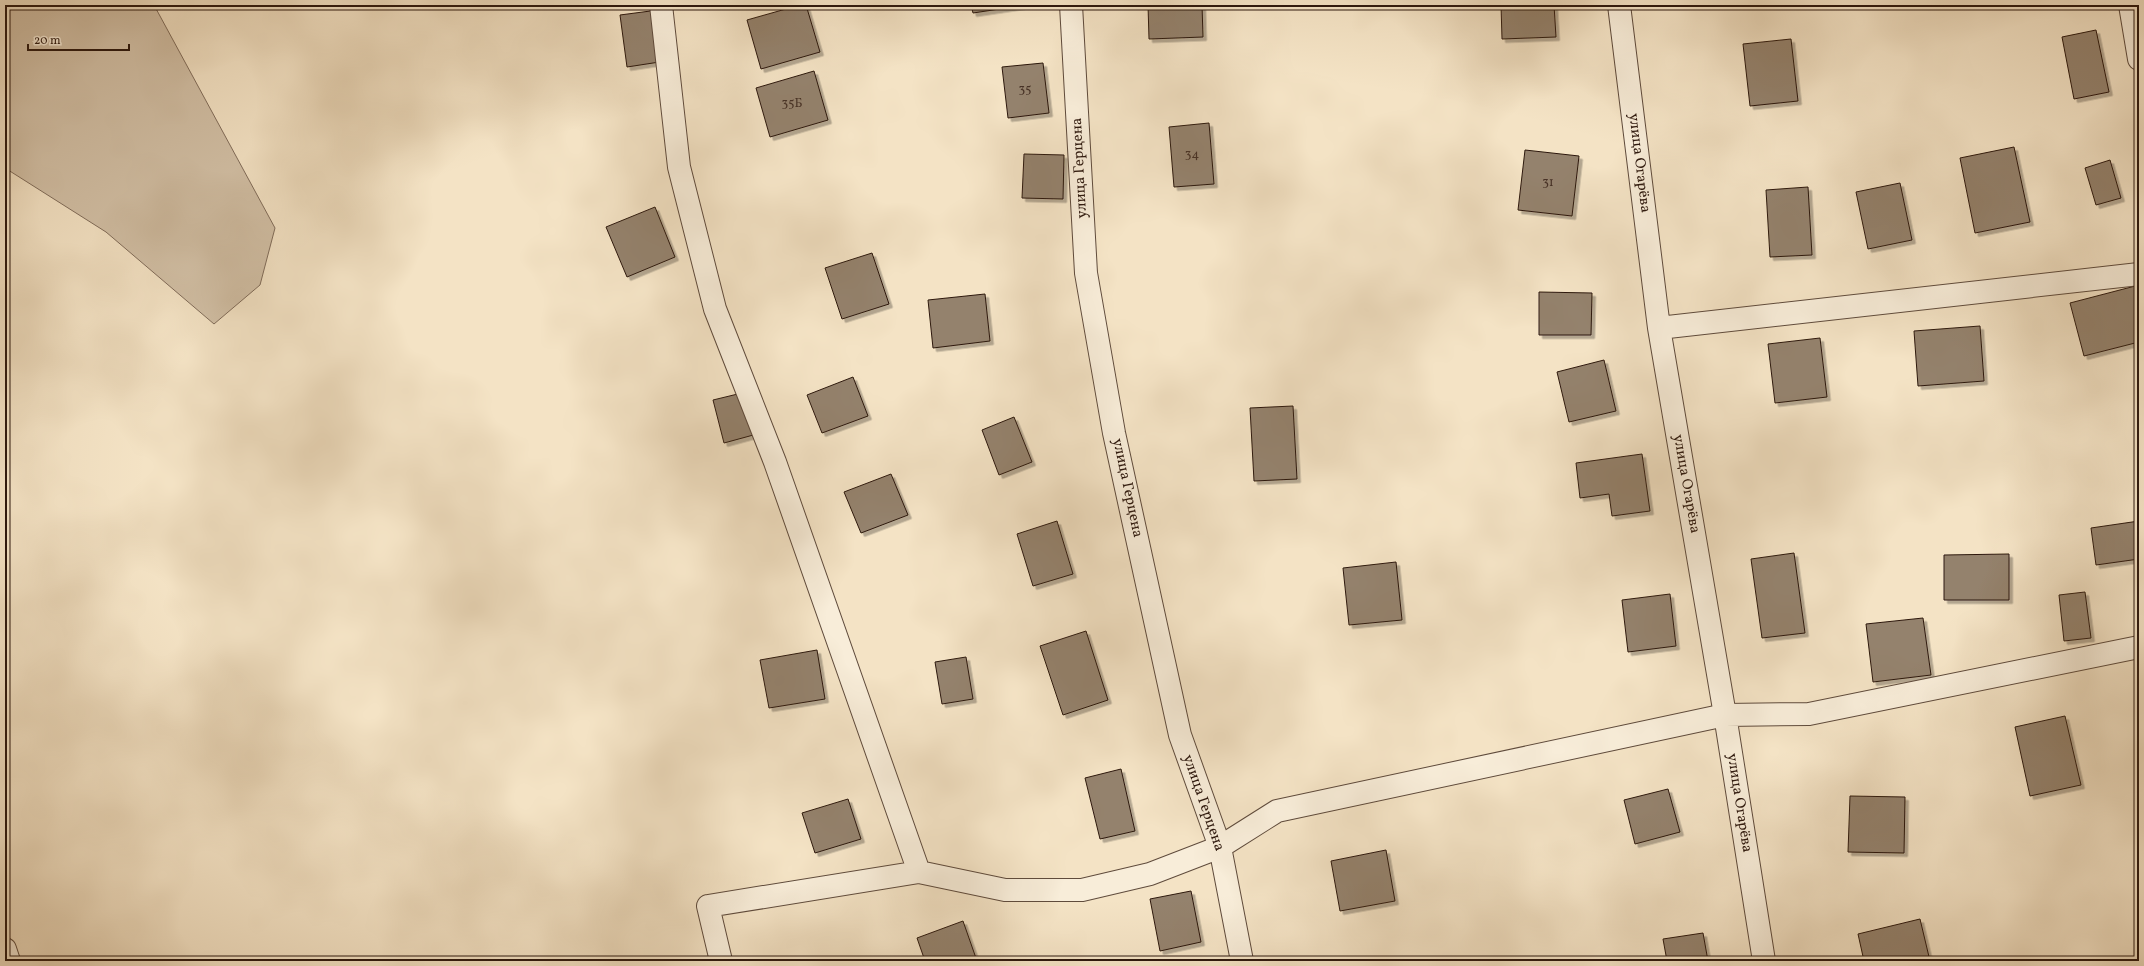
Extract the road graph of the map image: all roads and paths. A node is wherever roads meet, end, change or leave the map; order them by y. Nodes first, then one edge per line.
1 (661, 5) edge
2 (1070, 5) edge
3 (1619, 5) edge
4 (2130, 5) edge
5 (2139, 59) edge
6 (2139, 274) edge
7 (1659, 328) junction
8 (2139, 647) edge
9 (1725, 716) junction
10 (1220, 846) junction
11 (919, 872) junction
12 (5, 949) edge
13 (9, 961) edge
14 (721, 961) edge
15 (1242, 961) edge
16 (1764, 961) edge

1 - 11 street
2 - 10 street, улица Герцена
3 - 7 street, улица Огарёва
4 - 5 street
6 - 7 street
7 - 9 street, улица Огарёва
8 - 9 street
9 - 10 street
9 - 16 street, улица Огарёва
10 - 11 street
10 - 15 street, улица Герцена
11 - 14 street
12 - 13 street

